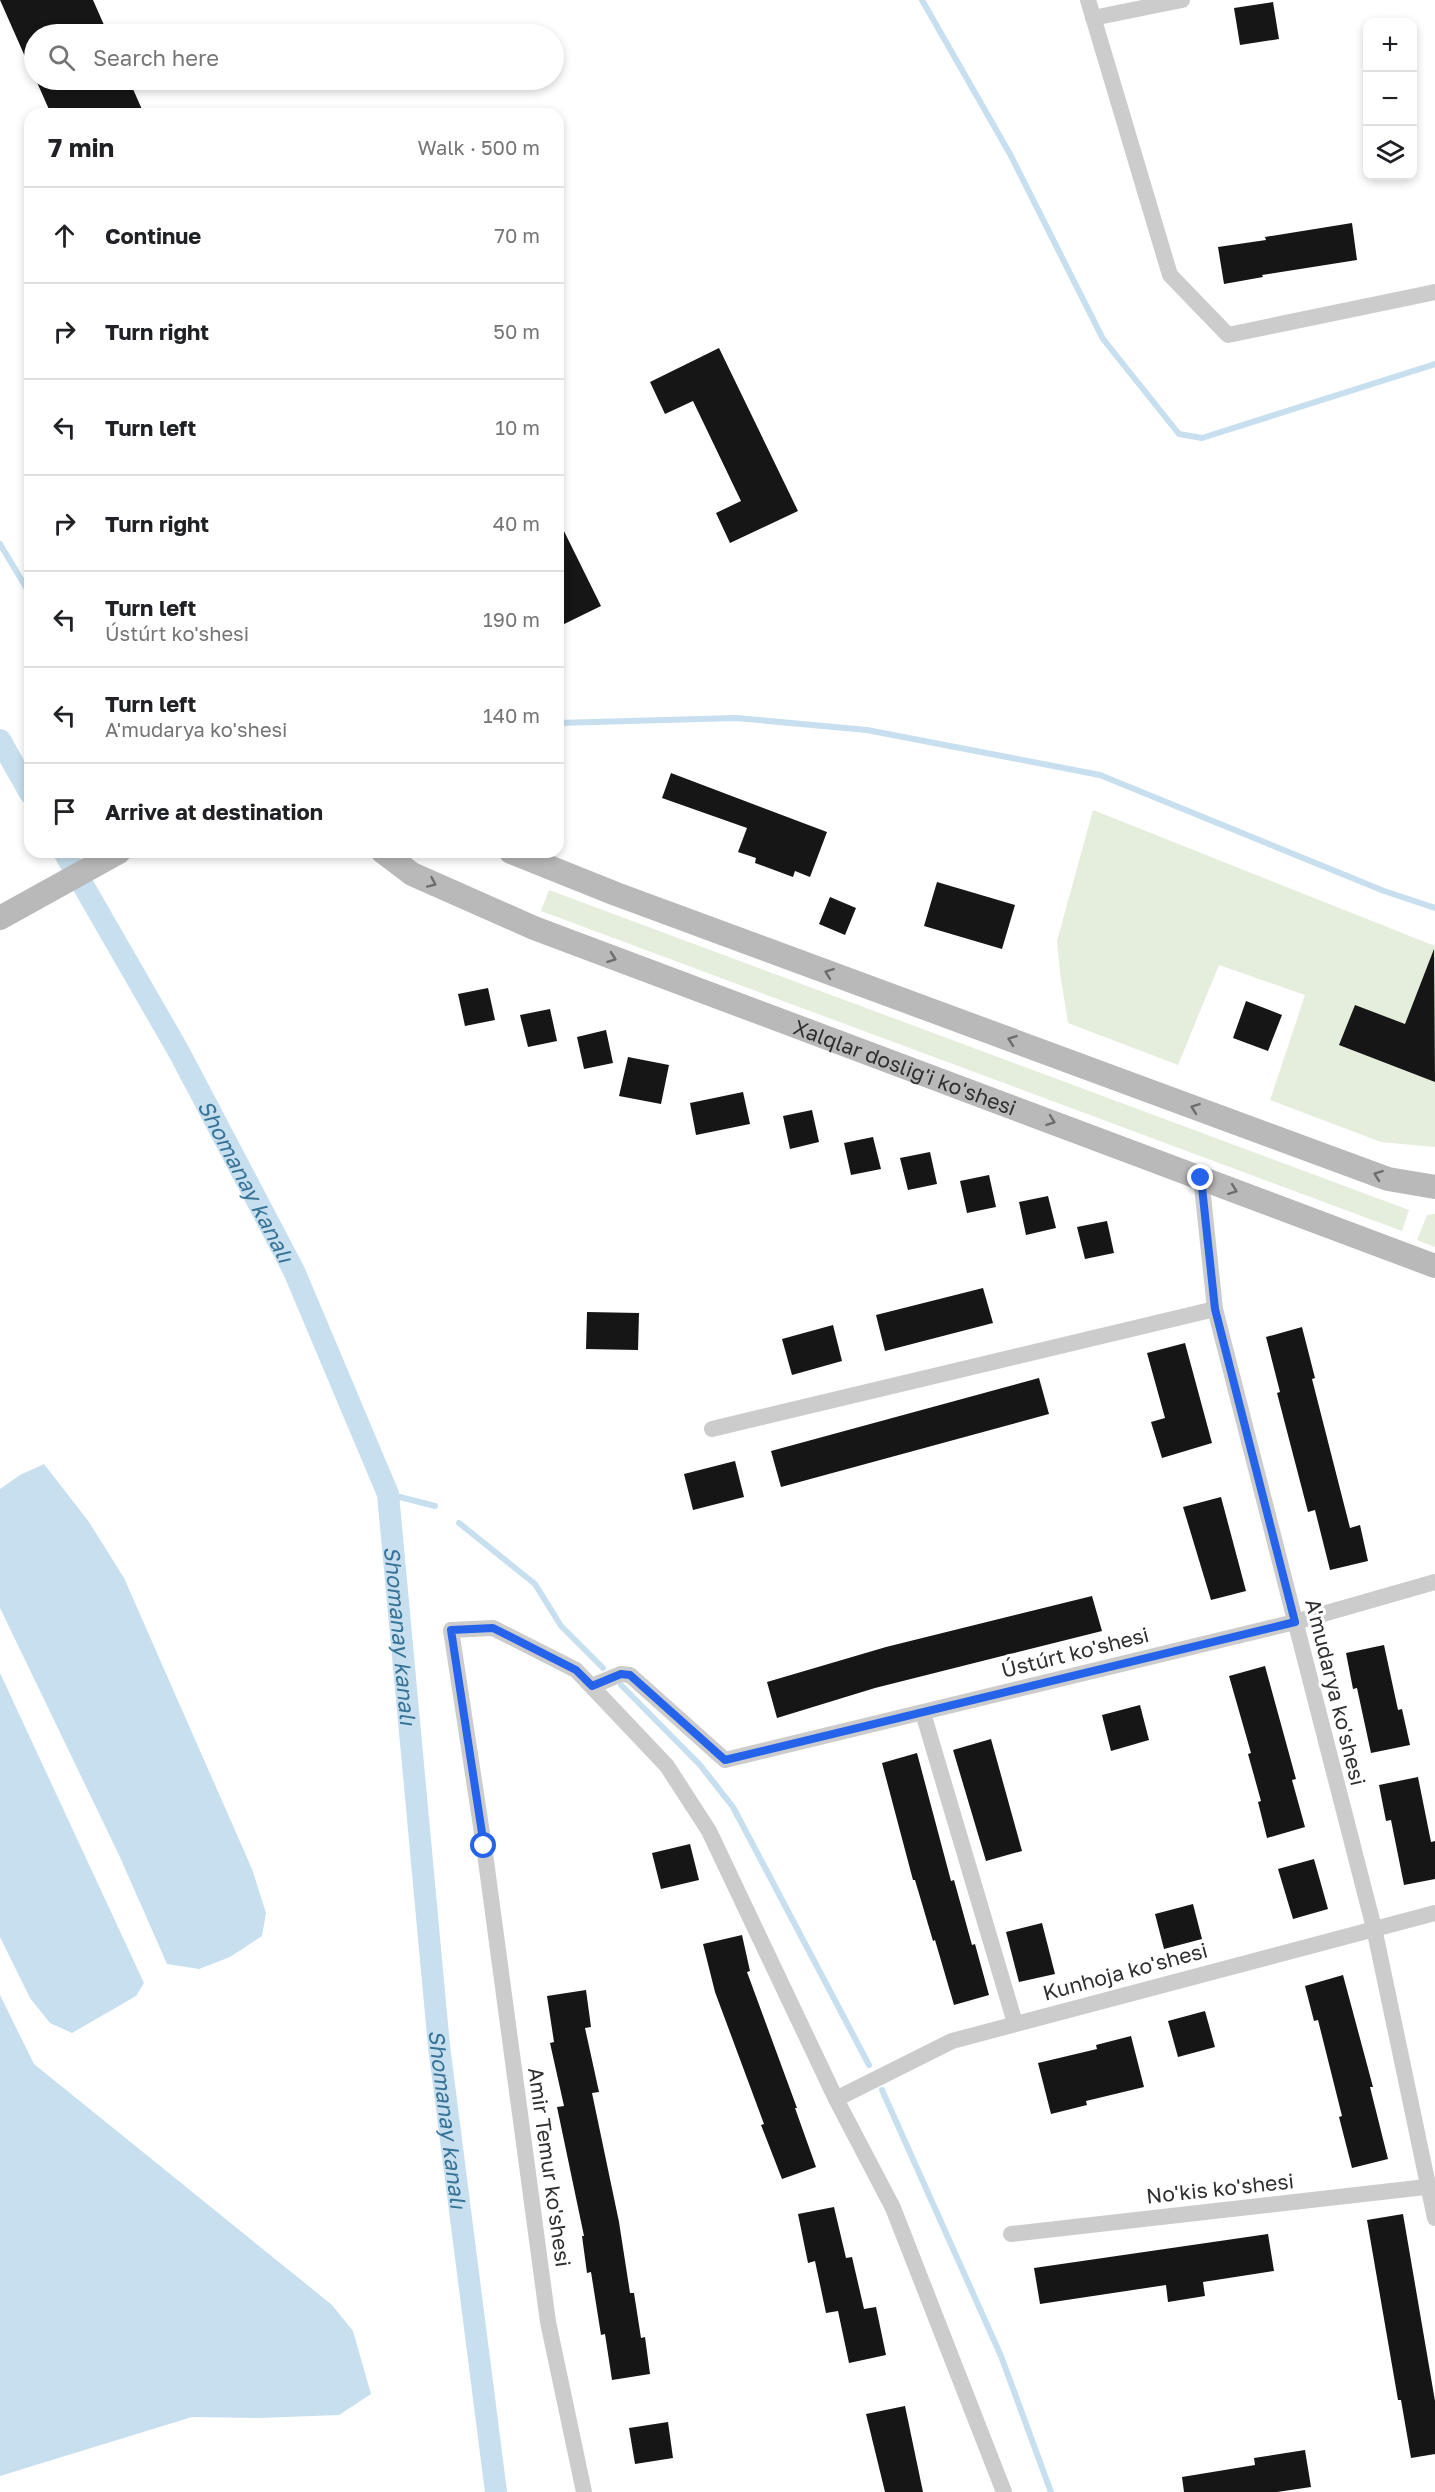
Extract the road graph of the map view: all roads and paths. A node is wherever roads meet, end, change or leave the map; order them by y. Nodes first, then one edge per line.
1 (1088, 0) edge
2 (1182, 0) edge
3 (1093, 18) junction
4 (1435, 292) edge
5 (108, 858) edge
6 (391, 858) edge
7 (526, 858) edge
8 (9, 913) edge
9 (1201, 1178) junction
10 (1435, 1187) edge
11 (1435, 1266) edge
12 (1215, 1309) junction
13 (712, 1429) dead end
14 (1435, 1582) edge
15 (1295, 1622) junction
16 (592, 1686) junction
17 (923, 1713) junction
18 (1435, 1913) edge
19 (1374, 1928) junction
20 (1015, 2023) junction
21 (836, 2099) junction
22 (1432, 2186) edge
23 (1435, 2218) edge
24 (1011, 2234) dead end
25 (584, 2492) edge
26 (1004, 2492) edge

1 - 3 street
2 - 3 street
3 - 4 street
5 - 8 main road
6 -> 9 main road, Xalqlar doslig'i ko'shesi
10 -> 7 main road
9 -> 11 main road, Xalqlar doslig'i ko'shesi
9 - 12 street, A'mudarya ko'shesi
12 - 13 street
12 - 15 street, A'mudarya ko'shesi
14 - 15 street, Ústúrt ko'shesi
15 - 17 street, Ústúrt ko'shesi
15 - 19 street, A'mudarya ko'shesi
16 - 17 street, Ústúrt ko'shesi
16 - 21 street
16 - 25 street, Amir Temur ko'shesi
17 - 20 street
18 - 19 street, Kunhoja ko'shesi
19 - 20 street, Kunhoja ko'shesi
19 - 22 street, A'mudarya ko'shesi
20 - 21 street, Kunhoja ko'shesi
21 - 26 street
22 - 23 street, A'mudarya ko'shesi
22 - 24 street, No'kis ko'shesi

